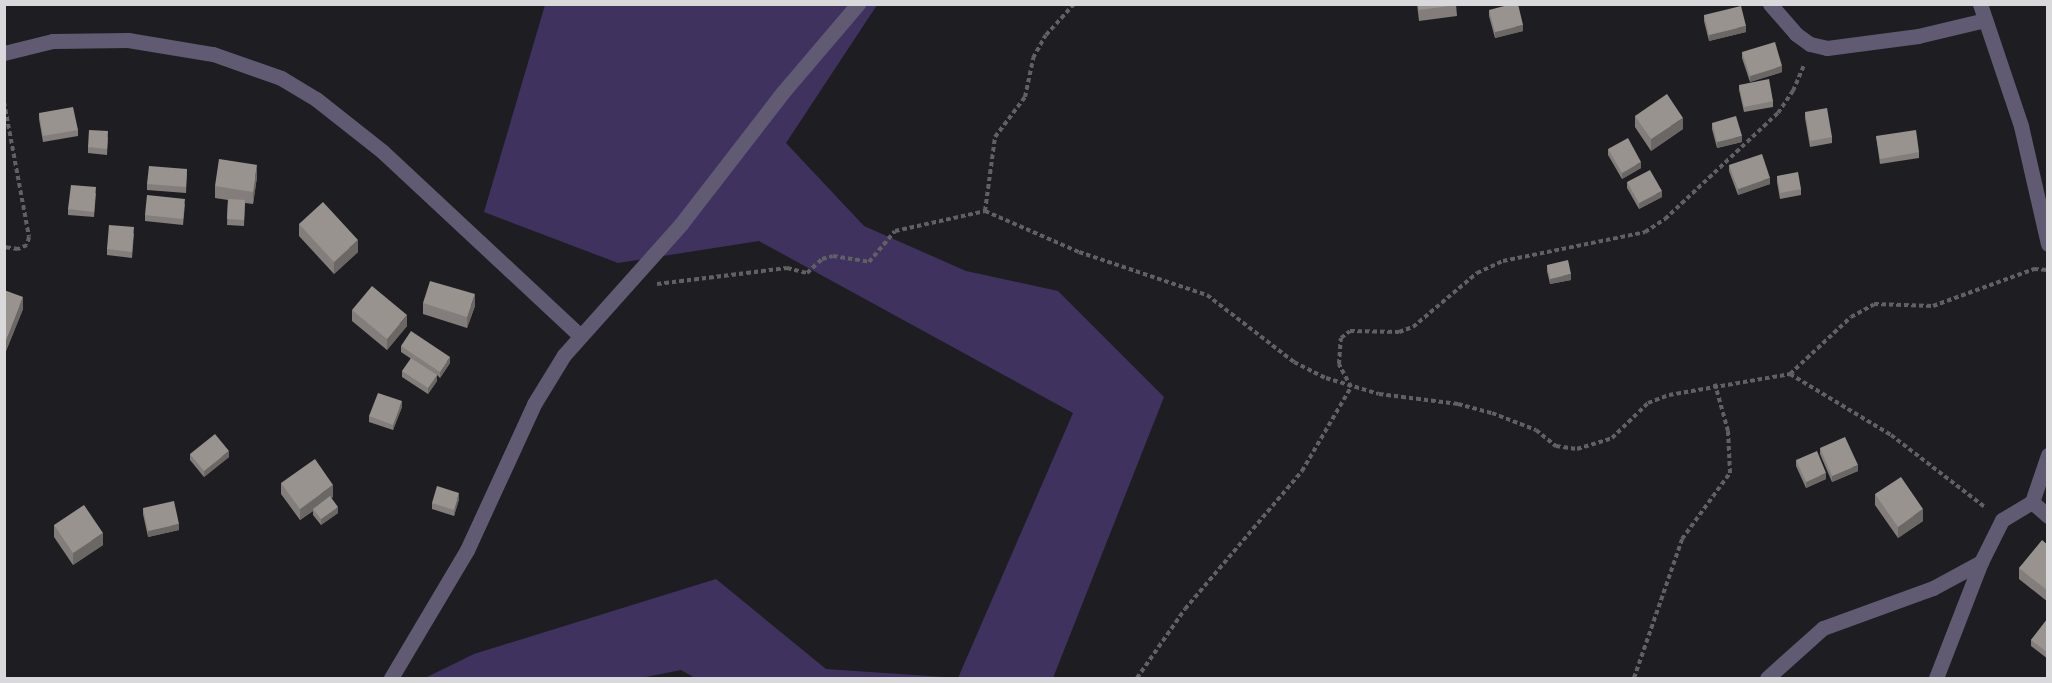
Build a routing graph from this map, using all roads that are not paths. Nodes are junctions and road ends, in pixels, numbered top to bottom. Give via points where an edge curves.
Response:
1 (858, 4) edge
2 (1770, 4) edge
3 (1980, 4) edge
4 (1985, 20) junction
5 (4, 53) edge
6 (2048, 244) edge
7 (579, 335) junction
8 (2048, 455) edge
9 (2032, 502) junction
10 (2048, 516) edge
11 (1981, 562) junction
12 (391, 678) edge
13 (1767, 678) edge
14 (1936, 678) edge

1 - 7 street via 783,92 681,224
2 - 4 street via 1810,44 1827,48
3 - 4 street
4 - 6 street via 2021,126
5 - 7 street via 52,41 128,40 213,54 281,78 316,99 392,160
7 - 12 street via 534,404 467,550
8 - 9 street
9 - 10 street
9 - 11 street via 2002,520
11 - 13 street via 1933,588 1823,628
11 - 14 street

